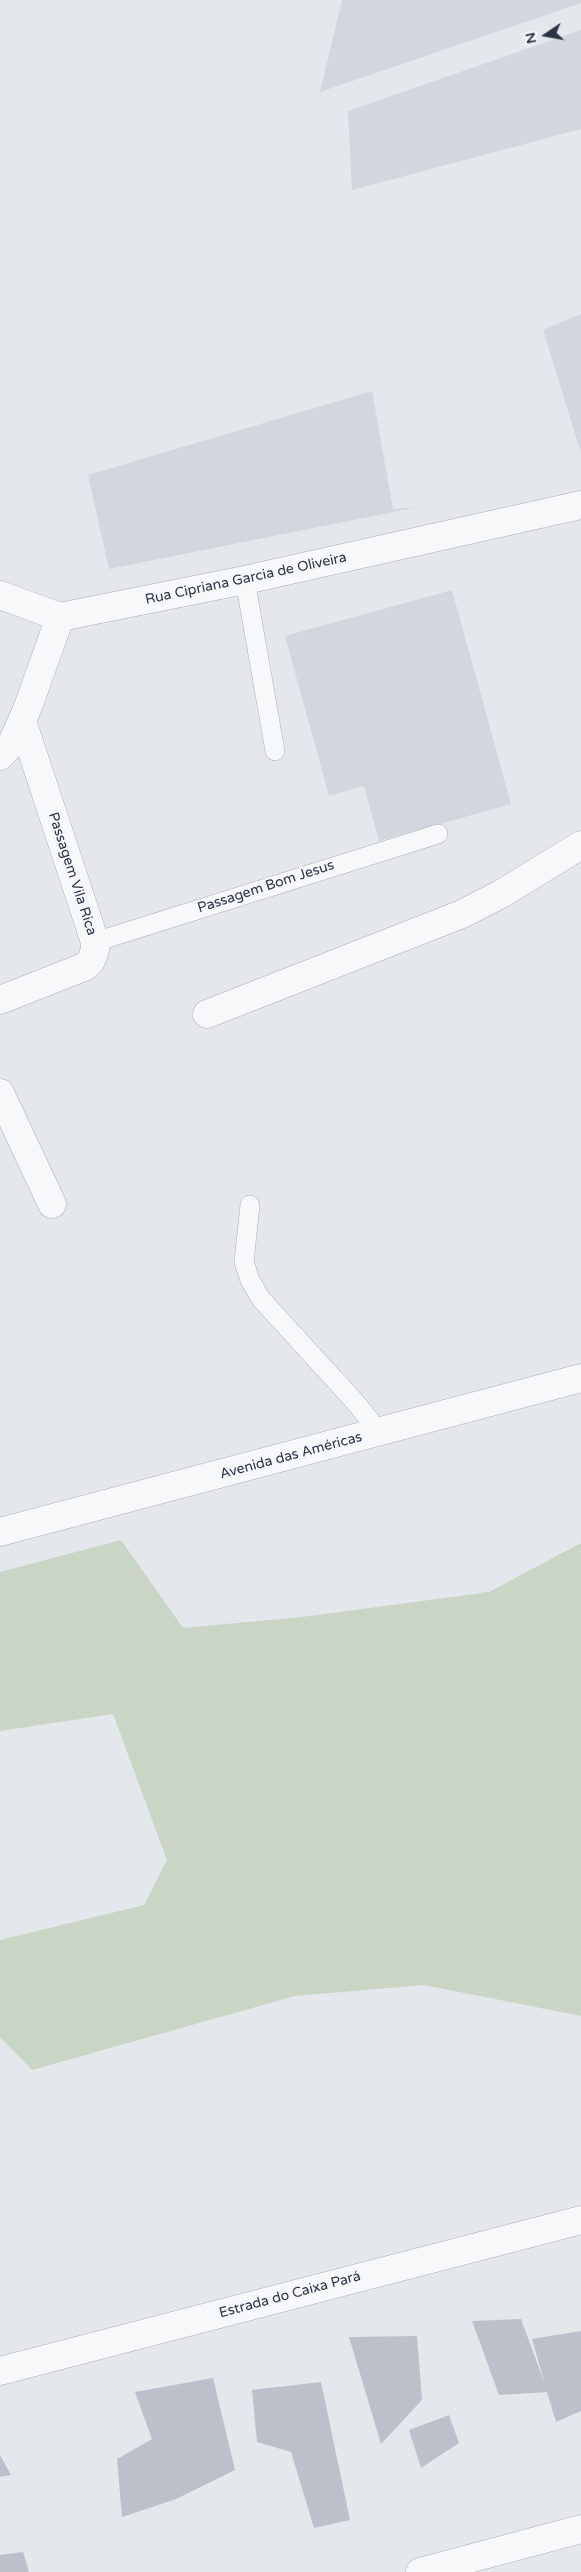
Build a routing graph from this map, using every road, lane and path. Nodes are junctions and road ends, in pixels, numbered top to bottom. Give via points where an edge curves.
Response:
1 (581, 505) edge
2 (246, 580) junction
3 (0, 595) edge
4 (60, 617) junction
5 (22, 721) junction
6 (275, 751) dead end
7 (0, 756) edge
8 (438, 834) dead end
9 (581, 845) edge
10 (95, 942) junction
11 (0, 1000) edge
12 (207, 1014) dead end
13 (0, 1093) edge
14 (52, 1204) dead end
15 (250, 1205) dead end
16 (581, 1378) edge
17 (380, 1433) junction
18 (0, 1532) edge
19 (581, 2220) edge
20 (0, 2371) edge
21 (581, 2529) edge
22 (420, 2572) edge

1 - 2 street, Rua Cipriana Garcia de Oliveira
2 - 4 street, Rua Cipriana Garcia de Oliveira
2 - 6 lane
3 - 4 street
4 - 5 street
5 - 7 street via 12,743
5 - 10 street, Passagem Vila Rica
8 - 10 lane, Passagem Bom Jesus
9 - 12 street via 462,914
10 - 11 street, Passagem Vila Rica via 91,961 84,967
13 - 14 street
15 - 17 lane via 244,1262 250,1280 261,1299
16 - 17 street, Avenida das Américas
17 - 18 street, Avenida das Américas
19 - 20 street, Estrada do Caixa Pará
21 - 22 street

